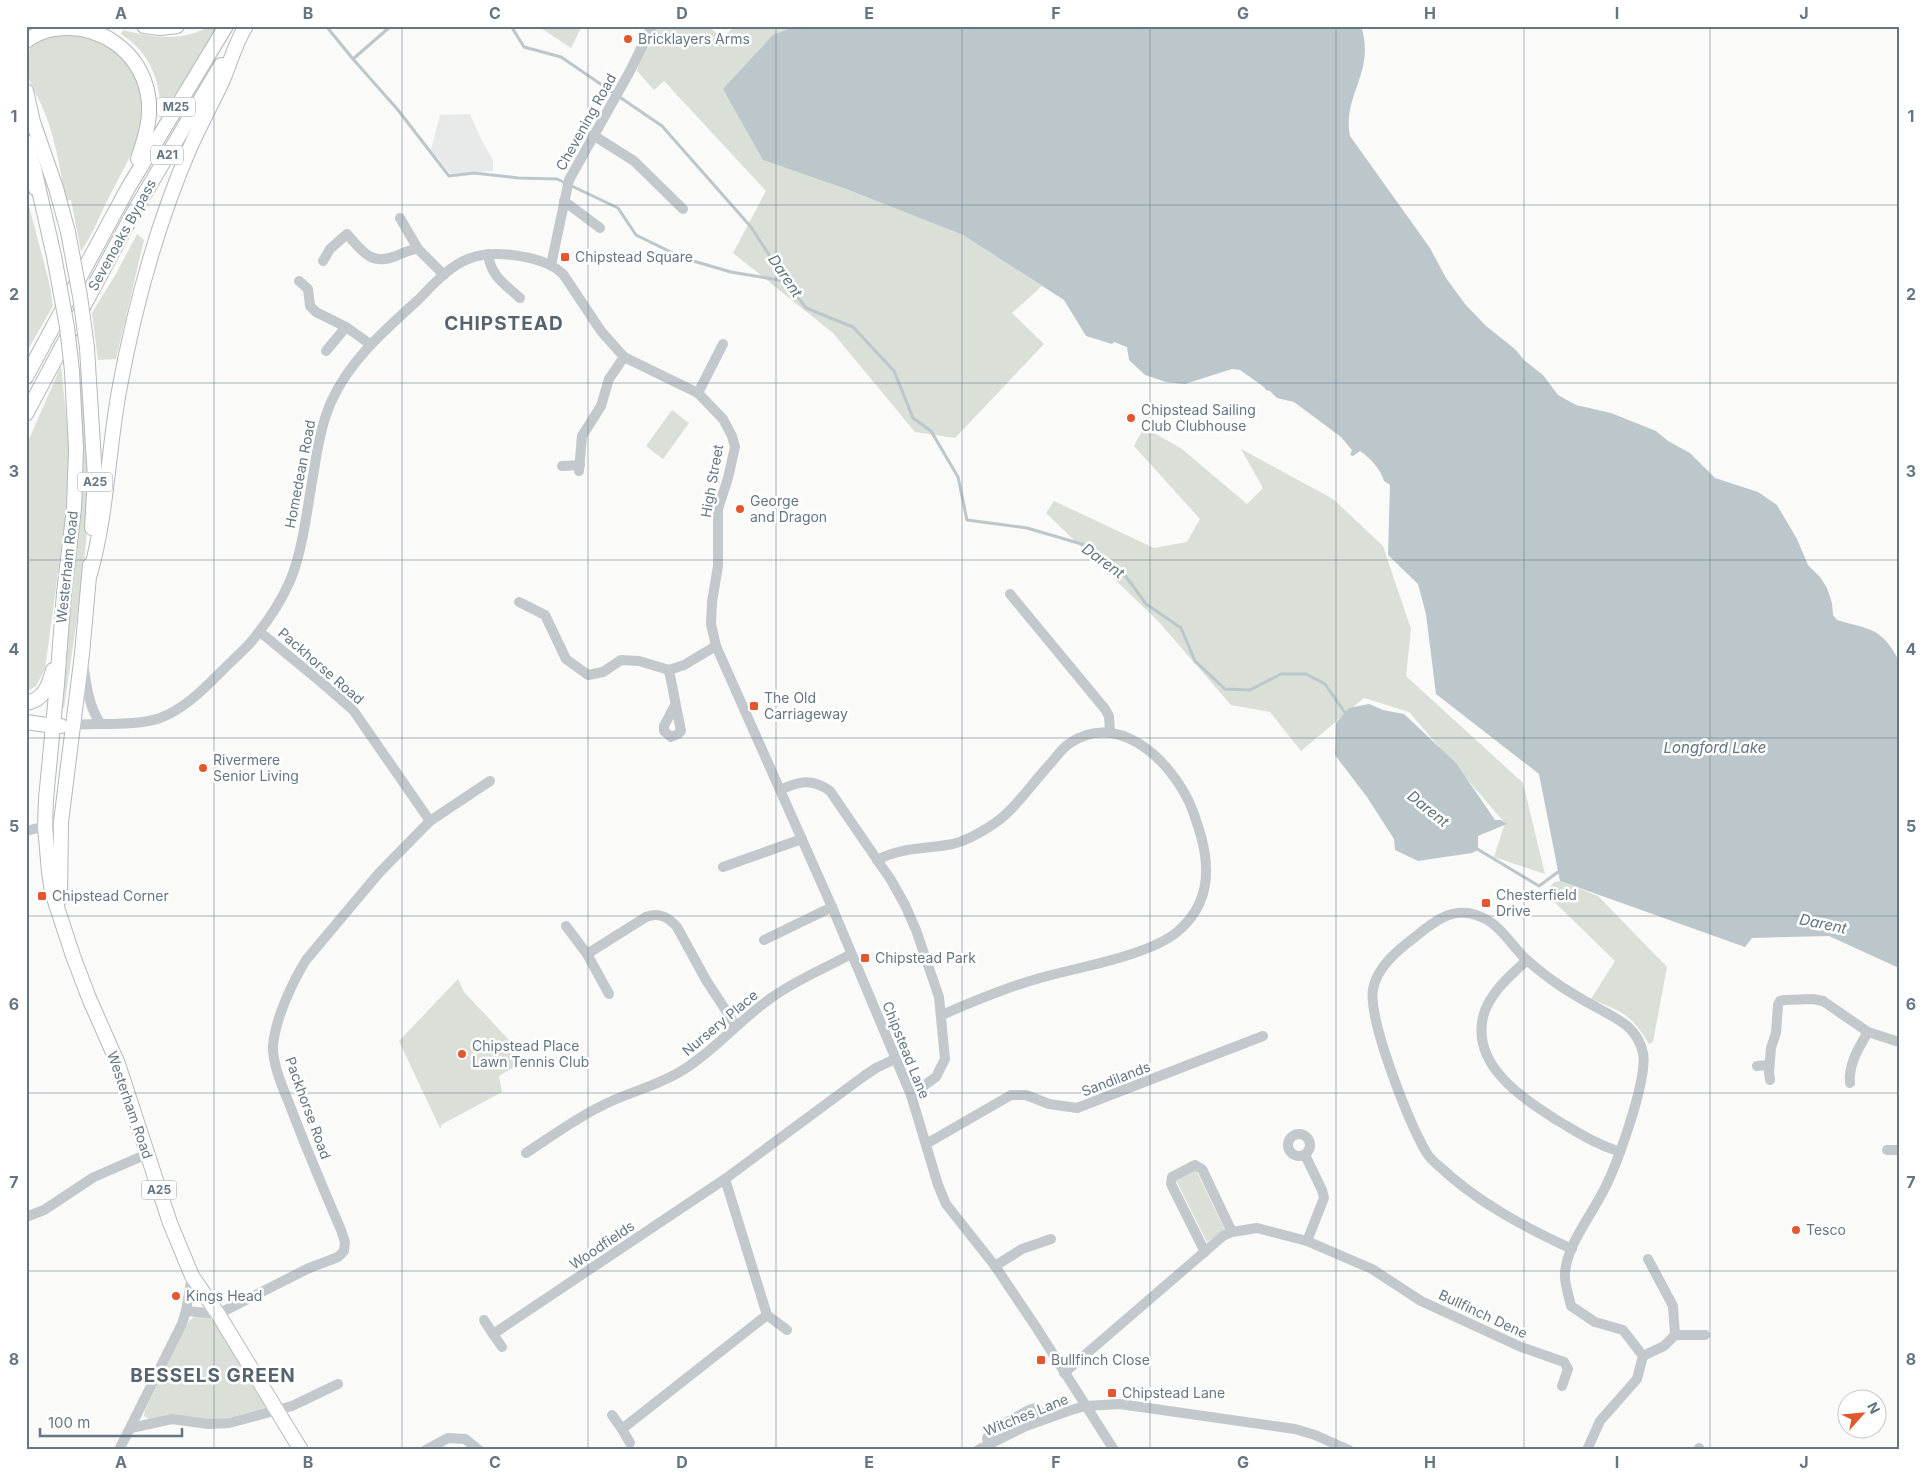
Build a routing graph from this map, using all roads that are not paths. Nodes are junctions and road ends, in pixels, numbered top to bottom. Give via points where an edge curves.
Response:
1 (144, 26) edge
2 (177, 26) edge
3 (226, 26) edge
4 (652, 26) edge
5 (243, 30) edge
6 (26, 41) edge
7 (26, 91) edge
8 (26, 105) edge
9 (33, 122) junction
10 (593, 135) junction
11 (26, 142) edge
12 (26, 169) edge
13 (128, 188) junction
14 (564, 201) junction
15 (44, 207) junction
16 (683, 210) dead end
17 (400, 218) dead end
18 (600, 228) dead end
19 (418, 249) junction
20 (488, 254) junction
21 (323, 261) dead end
22 (551, 265) junction
23 (444, 275) junction
24 (298, 281) dead end
25 (520, 298) dead end
26 (346, 327) junction
27 (370, 344) junction
28 (722, 344) dead end
29 (326, 351) dead end
30 (624, 357) junction
31 (26, 376) edge
32 (698, 393) junction
33 (26, 414) edge
34 (562, 466) dead end
35 (90, 574) junction
36 (1010, 594) dead end
37 (519, 602) dead end
38 (260, 632) junction
39 (60, 645) junction
40 (716, 646) junction
41 (82, 654) junction
42 (724, 665) joint
43 (669, 670) junction
44 (26, 703) edge
45 (675, 705) dead end
46 (26, 722) edge
47 (100, 723) junction
48 (72, 725) junction
49 (54, 726) junction
50 (1110, 733) junction
51 (490, 780) dead end
52 (780, 790) junction
53 (430, 821) junction
54 (60, 822) junction
55 (45, 826) junction
56 (26, 830) edge
57 (802, 839) junction
58 (877, 860) junction
59 (723, 867) dead end
60 (832, 906) junction
61 (59, 910) junction
62 (566, 926) dead end
63 (764, 940) dead end
64 (587, 954) junction
65 (851, 954) junction
66 (1526, 960) junction
67 (609, 994) dead end
68 (942, 1015) junction
69 (736, 1026) junction
70 (1868, 1032) junction
71 (1263, 1036) dead end
72 (1899, 1042) edge
73 (895, 1059) junction
74 (1769, 1065) junction
75 (1757, 1066) dead end
76 (1770, 1080) dead end
77 (1850, 1083) dead end
78 (911, 1095) junction
79 (926, 1144) junction
80 (1887, 1150) dead end
81 (1899, 1150) edge
82 (1620, 1152) junction
83 (526, 1153) dead end
84 (147, 1154) junction
85 (1305, 1155) dead end
86 (726, 1179) junction
87 (26, 1217) edge
88 (1232, 1232) junction
89 (1051, 1239) dead end
90 (1307, 1242) junction
91 (1572, 1249) junction
92 (1204, 1252) junction
93 (1648, 1259) dead end
94 (995, 1266) junction
95 (192, 1276) junction
96 (186, 1311) junction
97 (218, 1314) junction
98 (767, 1314) junction
99 (484, 1320) dead end
100 (787, 1330) dead end
101 (493, 1334) junction
102 (1675, 1335) junction
103 (1705, 1335) dead end
104 (502, 1347) dead end
105 (1643, 1356) junction
106 (1064, 1373) junction
107 (338, 1384) dead end
108 (1562, 1386) dead end
109 (1085, 1406) junction
110 (277, 1411) junction
111 (612, 1415) dead end
112 (1048, 1418) junction
113 (131, 1428) junction
114 (622, 1429) junction
115 (630, 1443) dead end
116 (989, 1444) junction
117 (118, 1450) edge
118 (301, 1450) edge
119 (426, 1450) edge
120 (479, 1450) edge
121 (978, 1450) edge
122 (1114, 1450) edge
123 (1349, 1450) edge
124 (1587, 1450) edge

1 - 2 highway
3 - 13 highway, M25
4 - 10 street, Chevening Road
5 - 33 highway, Sevenoaks Bypass / A21 via 130,218
5 - 35 highway via 188,152 144,279 119,390 100,532
6 - 13 highway via 49,30 85,30 117,44 138,66 148,95 149,119
7 - 9 highway
8 - 9 main road, Westerham Road / A25
9 - 35 highway, Westerham Road / A25, bridge via 68,232 87,348 95,478
10 - 14 street, Chevening Road via 568,182
10 - 16 street via 634,161
11 - 15 highway
12 - 15 main road, Westerham Road / A25
13 - 31 highway, Sevenoaks Bypass
14 - 18 street
14 - 22 street, Chevening Road
15 - 39 highway, Westerham Road / A25, bridge via 67,327 76,449 74,508
17 - 19 street
19 - 21 street via 385,260 374,259 347,234 330,249
19 - 23 street
20 - 22 street, Homedean Road via 512,255
20 - 23 street, Homedean Road via 468,259
20 - 25 street via 493,273
22 - 30 street, High Street via 563,274 601,331
23 - 27 street, Homedean Road
24 - 26 street via 308,289 310,306 316,312
26 - 27 street
26 - 29 street
27 - 38 street, Homedean Road via 336,392 324,420 291,580
28 - 32 street
30 - 32 street, High Street
30 - 34 street via 609,379 601,406 582,436 579,468
32 - 40 street, High Street via 729,426 735,448 718,509 718,566 711,624
35 - 41 highway, Westerham Road / A25
36 - 50 street via 1105,709
37 - 43 street via 545,615 566,659 588,675 604,672 621,660 639,661
38 - 47 street, Homedean Road via 203,690 159,718
38 - 53 street, Packhorse Road via 353,710
39 - 44 highway via 44,693 39,699
39 - 49 highway, Westerham Road / A25
40 - 42 street, High Street
40 - 43 street
41 - 47 street via 89,699
41 - 48 highway, Westerham Road / A25
42 - 52 street, Chipstead Lane
43 - 45 street
46 - 49 highway
47 - 48 street
48 - 49 highway
48 - 54 highway, Westerham Road / A25
49 - 55 highway, Westerham Road / A25
50 - 58 street via 1084,736 1069,744 1003,816 972,836 956,843 896,851
50 - 68 street via 1138,742 1150,751 1176,779 1187,797 1202,838 1208,875 1201,902 1194,914 1177,932 1150,947 1020,984
51 - 53 street, Packhorse Road
52 - 57 street, Chipstead Lane
52 - 58 street via 802,782 821,784 837,800
53 - 97 street, Packhorse Road via 379,873 306,960 276,1027 273,1047 282,1084 342,1230 344,1250 338,1256
54 - 55 street
54 - 61 highway, Westerham Road / A25
55 - 56 street
55 - 61 highway, Westerham Road / A25 via 52,892
57 - 59 street
57 - 60 street, Chipstead Lane
58 - 68 street via 905,905 916,930
60 - 63 street
60 - 65 street, Chipstead Lane
61 - 84 highway, Westerham Road / A25 via 86,990 118,1064
62 - 64 street
64 - 67 street
64 - 69 street via 646,917 653,914 664,916 677,927
65 - 69 street, Nursery Place via 774,996
65 - 73 street, Chipstead Lane
66 - 82 street via 1583,1001 1615,1016 1638,1039 1644,1061 1643,1075
66 - 82 street via 1486,1007 1481,1031 1487,1055 1509,1085 1535,1106 1597,1144
66 - 91 street via 1495,924 1474,914 1447,915 1411,940 1384,966 1376,979 1374,1008 1390,1068 1427,1154 1459,1184 1493,1208
68 - 78 street via 943,1066 936,1077
69 - 83 street, Nursery Place via 682,1071 591,1111
70 - 72 street
70 - 74 street via 1824,1001 1785,1000 1778,1005
70 - 77 street via 1849,1073
71 - 79 street, Sandilands via 1077,1108 1049,1104 1026,1095 1011,1095
73 - 78 street, Chipstead Lane
73 - 86 street, Woodfields via 864,1076
74 - 75 street
74 - 76 street
78 - 79 street, Chipstead Lane
79 - 94 street, Chipstead Lane via 946,1204
80 - 81 street
82 - 91 street via 1602,1195
84 - 87 street via 94,1177 44,1210
84 - 95 highway, Westerham Road / A25
85 - 90 street via 1324,1198
86 - 98 street
86 - 101 street, Woodfields
88 - 90 street via 1257,1228
88 - 92 street
88 - 92 street via 1202,1169 1195,1165 1172,1177 1171,1184
89 - 94 street via 1022,1249
90 - 108 street, Bullfinch Dene via 1372,1269 1421,1301 1521,1347 1564,1362 1568,1369
91 - 105 street via 1565,1274 1571,1306 1596,1322 1622,1330
92 - 106 street
93 - 102 street via 1673,1306
94 - 106 street, Chipstead Lane
95 - 96 street
95 - 97 highway, Westerham Road / A25
96 - 97 street
96 - 113 street
97 - 110 highway, Westerham Road / A25
98 - 100 street
98 - 114 street
99 - 101 street
101 - 104 street
102 - 103 street
102 - 105 street via 1664,1346
105 - 124 street via 1637,1378 1600,1422
106 - 109 street, Chipstead Lane
107 - 110 street
109 - 112 street, Witches Lane
109 - 122 street, Chipstead Lane
109 - 123 street, Witches Lane via 1120,1404 1295,1429
110 - 113 street via 229,1423 172,1419
110 - 118 highway, Westerham Road / A25
111 - 114 street
112 - 116 street, Witches Lane
112 - 116 street via 1035,1408 1029,1410 991,1431 987,1438
113 - 117 street
114 - 115 street
116 - 121 street, Witches Lane
119 - 120 street via 448,1438 465,1438

